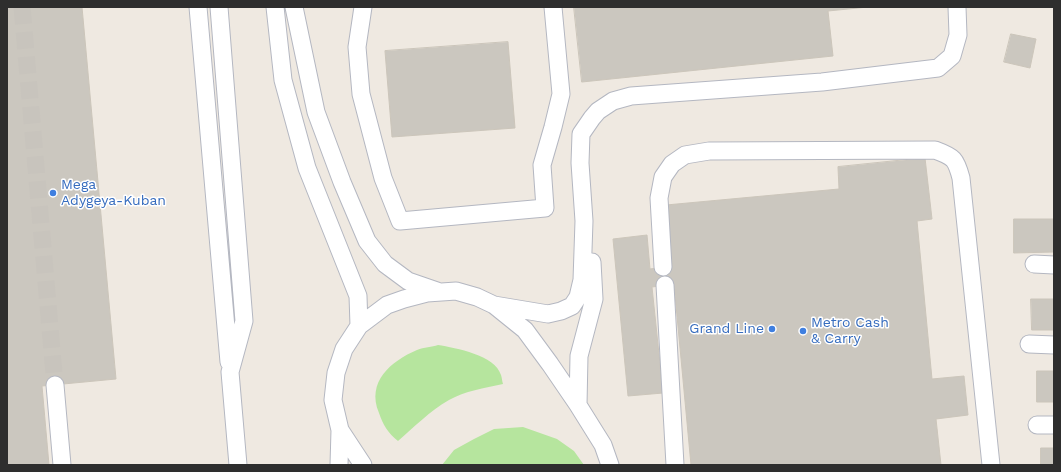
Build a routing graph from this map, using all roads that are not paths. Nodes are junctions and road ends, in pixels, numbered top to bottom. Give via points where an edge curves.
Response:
1 (198, 7) edge
2 (219, 7) edge
3 (275, 7) edge
4 (294, 7) edge
5 (363, 7) edge
6 (553, 7) edge
7 (957, 7) edge
8 (584, 221) junction
9 (1034, 264) dead end
10 (1054, 265) edge
11 (663, 267) dead end
12 (665, 285) dead end
13 (439, 292) junction
14 (494, 305) junction
15 (359, 326) junction
16 (1029, 344) dead end
17 (1054, 345) edge
18 (230, 372) junction
19 (55, 385) tunnel mouth
20 (578, 405) junction
21 (340, 430) junction
22 (62, 465) edge
23 (238, 465) edge
24 (339, 465) edge
25 (363, 465) edge
26 (610, 465) edge
27 (675, 465) edge
28 (991, 465) edge

1 - 18 street
2 - 18 street via 244,321
3 - 15 street via 284,80 308,168 358,296
4 - 13 street via 316,112 367,241 385,264 408,281
5 - 6 street via 357,47 361,94 382,178 400,221 545,208 542,165 561,94
7 - 8 street via 958,35 952,56 938,68 822,82 630,96 613,101 598,111 581,134
8 - 14 street via 582,280 578,297 572,306 548,314
8 - 20 street via 592,264 594,299 579,356
9 - 10 street
11 - 28 street via 659,198 663,177 672,164 685,154 709,151 935,150 950,156 961,178
12 - 27 street
13 - 14 street via 456,291
13 - 15 street via 426,293 387,305
14 - 20 street via 525,330
15 - 21 street via 344,349 336,373 333,400
16 - 17 street
18 - 23 street
19 - 22 street
20 - 26 street via 603,445
21 - 24 street
21 - 25 street

